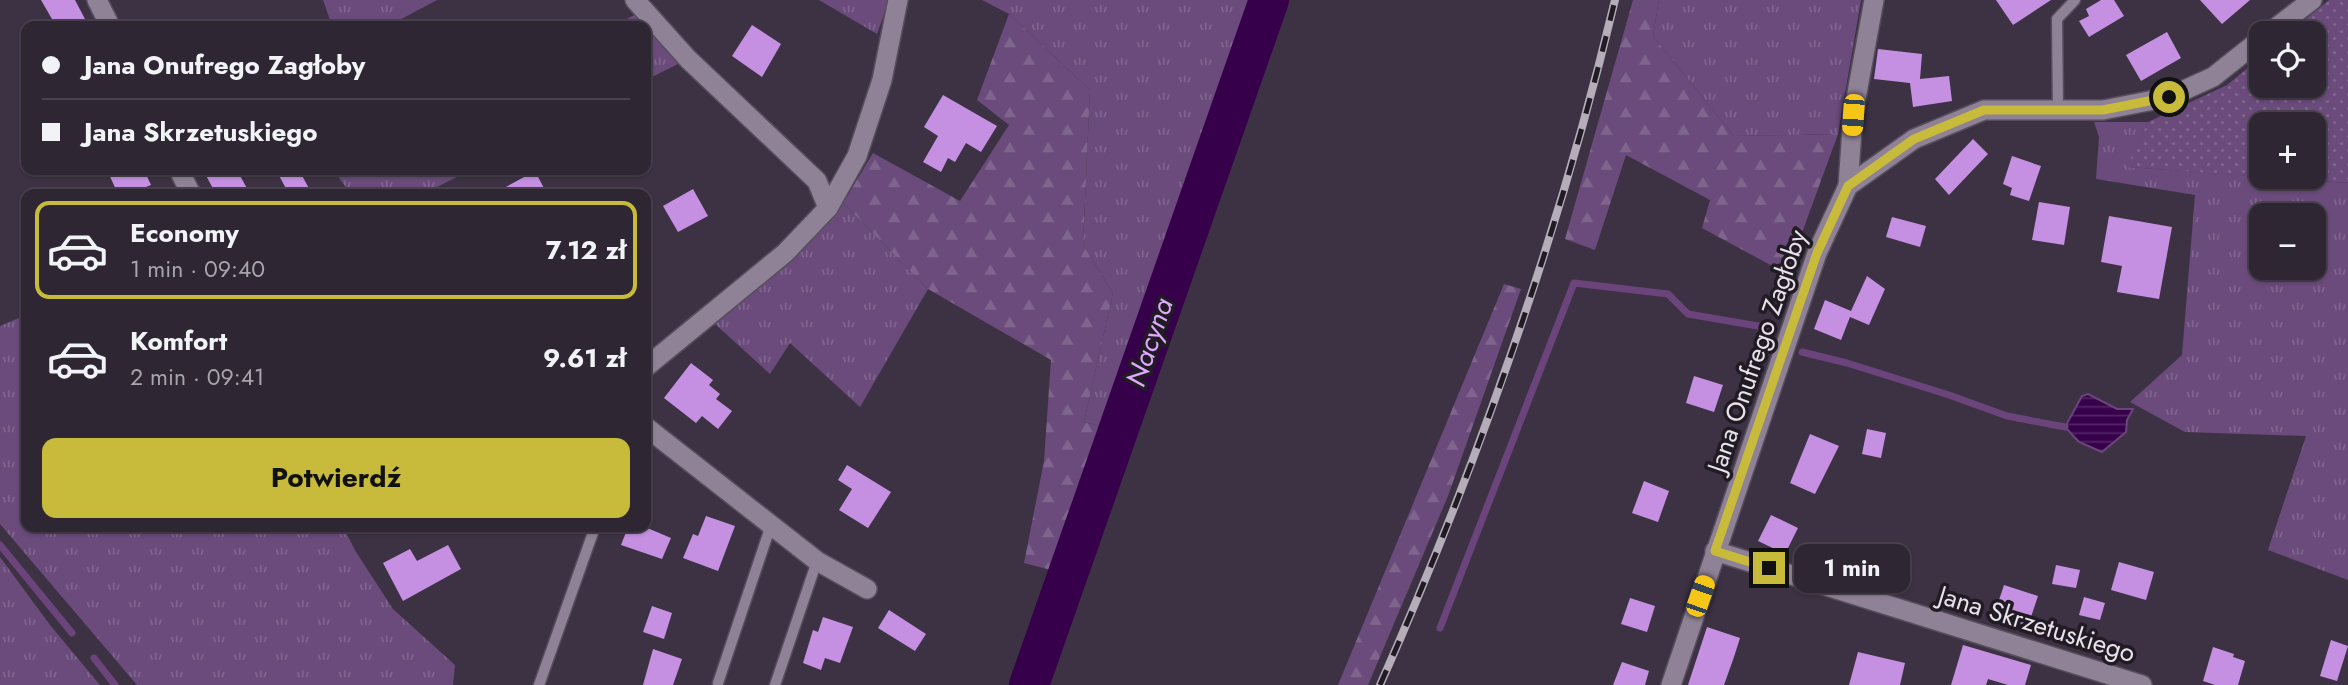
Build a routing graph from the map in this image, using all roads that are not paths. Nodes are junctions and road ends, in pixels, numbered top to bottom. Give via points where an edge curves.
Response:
1 (97, 0) edge
2 (635, 0) edge
3 (898, 0) edge
4 (1874, 0) edge
5 (2075, 0) edge
6 (2312, 0) edge
7 (108, 21) edge
8 (2285, 21) edge
9 (2249, 48) edge
10 (2058, 110) junction
11 (1848, 186) junction
12 (828, 208) junction
13 (651, 362) edge
14 (651, 431) edge
15 (771, 525) junction
16 (593, 532) edge
17 (1715, 551) junction
18 (817, 561) junction
19 (867, 589) dead end
20 (718, 683) dead end
21 (539, 685) edge
22 (775, 685) edge
23 (1671, 685) edge
24 (2142, 685) edge

1 - 7 street
2 - 12 street via 688,59 817,181
3 - 12 street via 882,80 857,156
4 - 11 street via 1853,115
5 - 10 lane via 2057,19
6 - 8 street
9 - 10 street, Jana Onufrego Zagłoby via 2213,77 2169,97 2103,110
10 - 11 street, Jana Onufrego Zagłoby via 1984,110 1914,139
11 - 17 street, Jana Onufrego Zagłoby via 1817,253
12 - 13 street via 785,253
14 - 15 street
15 - 18 street
15 - 20 lane
16 - 21 lane
17 - 23 street, Jana Onufrego Zagłoby
17 - 24 street, Jana Skrzetuskiego
18 - 19 street
18 - 22 lane

